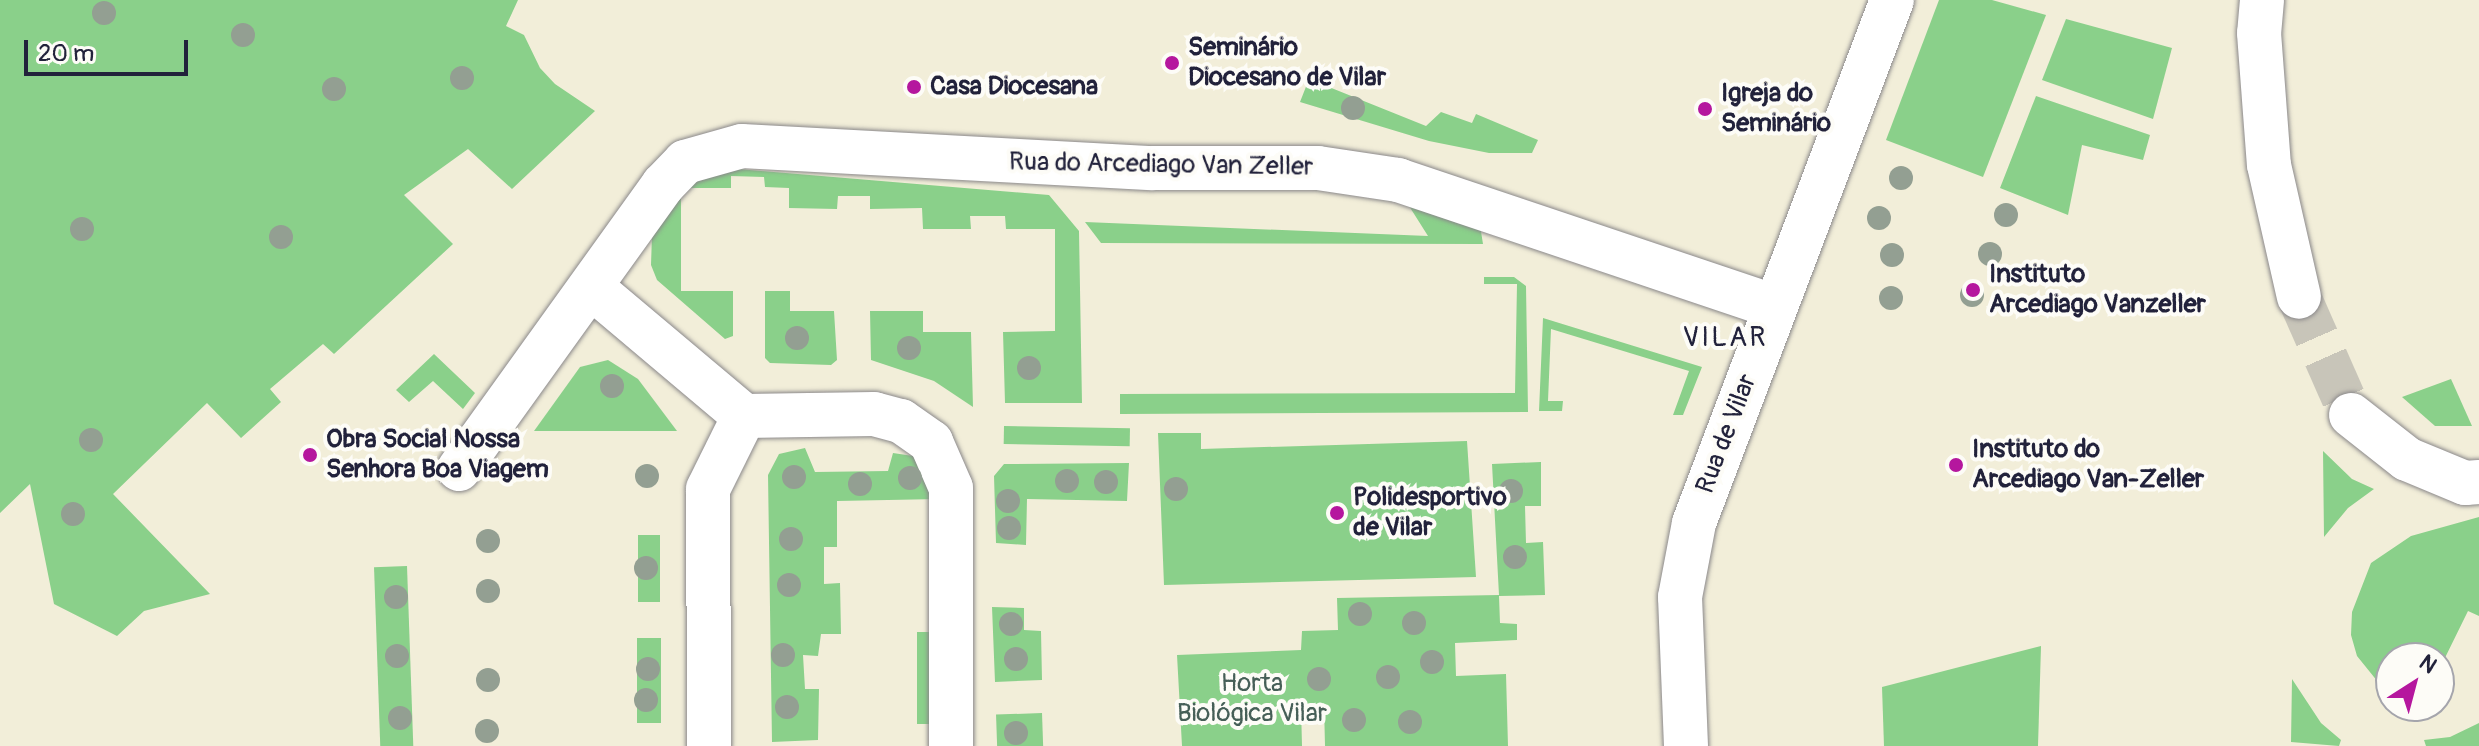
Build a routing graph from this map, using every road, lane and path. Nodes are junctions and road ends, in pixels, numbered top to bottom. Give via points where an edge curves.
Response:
1 (1892, 0) edge
2 (2262, 0) edge
3 (591, 287) junction
4 (2299, 297) tunnel mouth
5 (1775, 307) junction
6 (2351, 415) tunnel mouth
7 (744, 416) junction
8 (459, 469) dead end
9 (2479, 482) edge
10 (709, 746) edge
11 (951, 746) edge
12 (1686, 746) edge

1 - 5 street, Rua de Vilar
2 - 4 street via 2259,33 2269,165
3 - 5 street, Rua do Arcediago Van Zeller via 685,162 742,146 1152,168 1318,168 1398,180
3 - 7 street
3 - 8 street, Rua do Arcediago Van Zeller
5 - 12 street, Rua de Vilar via 1694,523 1680,597
6 - 9 street via 2407,459 2465,483
7 - 10 street via 708,489
7 - 11 street via 874,414 901,421 931,442 951,488

